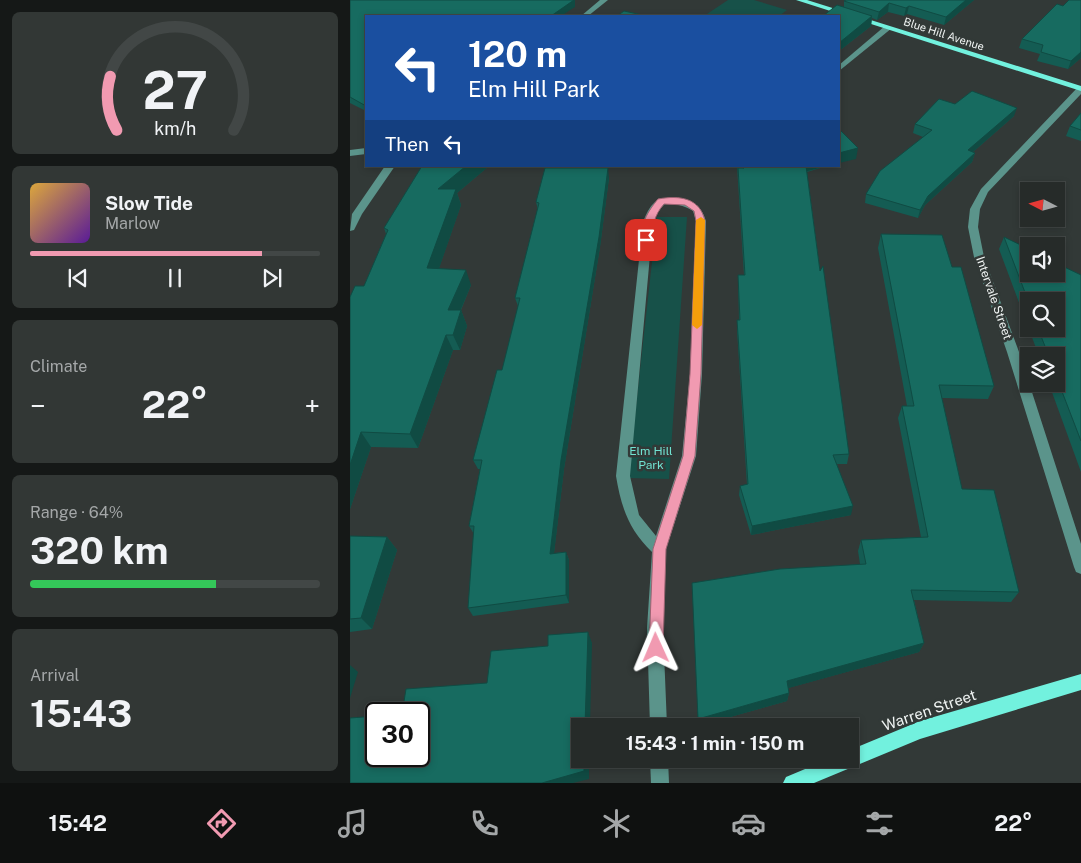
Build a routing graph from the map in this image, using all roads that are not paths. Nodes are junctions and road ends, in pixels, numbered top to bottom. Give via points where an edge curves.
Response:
1 (604, 0) edge
2 (802, 0) edge
3 (585, 15) edge
4 (888, 28) junction
5 (840, 68) edge
6 (1081, 90) edge
7 (365, 151) edge
8 (350, 153) edge
9 (389, 167) edge
10 (350, 228) edge
11 (659, 549) junction
12 (1081, 567) edge
13 (1081, 682) edge
14 (658, 718) edge
15 (659, 768) edge
16 (660, 783) edge
17 (792, 783) edge

1 - 3 street
2 - 4 main road, Blue Hill Avenue
4 - 5 street
4 - 6 main road, Blue Hill Avenue
6 - 12 street, Intervale Street via 984,191 975,209 973,227 979,258 1013,352
7 - 8 street
9 - 10 street
11 - 11 street via 689,456 696,374 701,221 698,210 687,202 673,201 662,201 648,222 623,476 629,510 640,532
11 - 14 street
13 - 17 main road, Warren Street via 920,730
15 - 16 street

